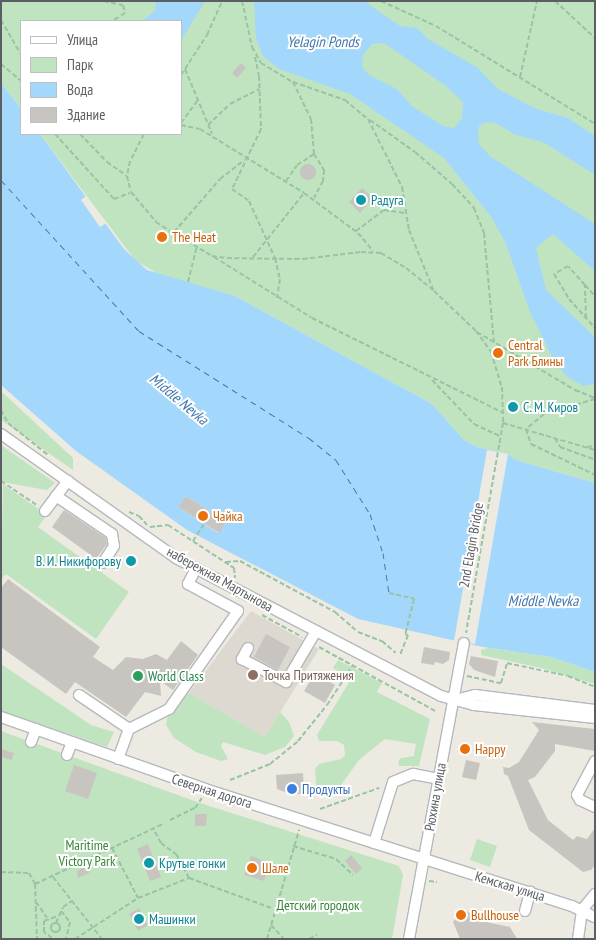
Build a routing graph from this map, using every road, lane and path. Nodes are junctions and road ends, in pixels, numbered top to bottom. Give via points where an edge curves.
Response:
1 (104, 1) edge
2 (222, 1) edge
3 (242, 1) edge
4 (380, 1) edge
5 (537, 1) edge
6 (555, 1) edge
7 (1, 20) edge
8 (113, 20) edge
9 (595, 38) edge
10 (20, 52) edge
11 (255, 56) junction
12 (1, 64) edge
13 (185, 69) junction
14 (182, 74) edge
15 (520, 78) junction
16 (20, 80) edge
17 (293, 82) junction
18 (259, 89) junction
19 (198, 100) junction
20 (368, 119) junction
21 (182, 123) edge
22 (182, 124) edge
23 (595, 124) edge
24 (208, 125) junction
25 (56, 135) edge
26 (81, 135) edge
27 (143, 135) edge
28 (212, 135) junction
29 (314, 154) junction
30 (246, 159) junction
31 (127, 176) junction
32 (286, 181) junction
33 (131, 192) junction
34 (304, 192) junction
35 (314, 199) junction
36 (405, 212) junction
37 (356, 231) junction
38 (173, 232) junction
39 (267, 239) junction
40 (197, 247) junction
41 (373, 251) junction
42 (212, 256) junction
43 (252, 258) junction
44 (276, 258) junction
45 (188, 282) dead end
46 (586, 285) junction
47 (434, 291) junction
48 (595, 296) edge
49 (277, 298) junction
50 (586, 318) junction
51 (595, 328) edge
52 (476, 331) junction
53 (494, 342) junction
54 (432, 380) junction
55 (595, 398) edge
56 (503, 413) junction
57 (503, 423) junction
58 (526, 429) junction
59 (1, 434) edge
60 (500, 436) junction
61 (555, 438) junction
62 (595, 448) edge
63 (595, 460) edge
64 (595, 475) edge
65 (1, 481) edge
66 (68, 481) junction
67 (56, 496) junction
68 (45, 511) joint
69 (204, 524) dead end
70 (142, 528) dead end
71 (193, 541) junction
72 (226, 562) junction
73 (102, 563) dead end
74 (196, 568) junction
75 (234, 568) dead end
76 (389, 593) dead end
77 (316, 630) junction
78 (464, 643) joint
79 (248, 648) dead end
80 (396, 653) dead end
81 (400, 655) dead end
82 (353, 665) dead end
83 (465, 676) dead end
84 (595, 687) edge
85 (79, 695) dead end
86 (454, 700) junction
87 (595, 710) edge
88 (582, 711) junction
89 (1, 717) edge
90 (595, 718) edge
91 (36, 729) junction
92 (129, 729) junction
93 (31, 742) dead end
94 (72, 742) junction
95 (67, 755) dead end
96 (118, 759) junction
97 (595, 761) edge
98 (439, 779) junction
99 (230, 780) dead end
100 (379, 788) dead end
101 (200, 803) dead end
102 (595, 807) edge
103 (320, 809) dead end
104 (170, 820) dead end
105 (163, 824) dead end
106 (153, 828) junction
107 (299, 830) dead end
108 (374, 843) junction
109 (293, 846) junction
110 (112, 848) junction
111 (424, 860) junction
112 (1, 872) edge
113 (352, 875) dead end
114 (53, 877) junction
115 (189, 878) junction
116 (35, 884) junction
117 (530, 892) junction
118 (595, 894) edge
119 (138, 898) junction
120 (36, 901) junction
121 (72, 901) junction
122 (274, 910) junction
123 (582, 910) junction
124 (525, 911) dead end
125 (61, 912) junction
126 (58, 916) junction
127 (595, 917) edge
128 (48, 918) junction
129 (56, 923) junction
130 (92, 925) junction
131 (270, 925) junction
132 (54, 932) junction
133 (69, 935) junction
134 (47, 936) junction
135 (317, 936) dead end
136 (37, 939) edge
137 (44, 939) edge
138 (52, 939) edge
139 (66, 939) edge
140 (75, 939) edge
141 (102, 939) edge
142 (267, 939) edge
143 (284, 939) edge
144 (309, 939) edge
145 (409, 939) edge
146 (578, 939) edge

1 - 8 path via 123,5 125,12
2 - 13 path via 207,35
3 - 11 path
4 - 15 path via 436,26
5 - 15 path
6 - 9 path
7 - 10 path
11 - 17 path via 269,70
11 - 18 path
12 - 16 path
13 - 14 path
13 - 19 path
15 - 23 path
17 - 20 path via 345,100
17 - 29 path via 311,119
18 - 24 path via 230,104
18 - 30 path via 260,129
19 - 21 path
19 - 24 path
20 - 36 path via 402,187
20 - 53 path via 415,152 474,208 484,232
22 - 28 path via 192,125
24 - 28 path
25 - 33 path via 114,199
26 - 31 path via 107,162
27 - 31 path via 130,161
28 - 30 path
29 - 32 path via 298,165
29 - 35 path via 324,170 323,181
30 - 32 path
30 - 38 path via 220,179
30 - 39 path via 232,189 249,201
31 - 33 path
32 - 34 path
33 - 38 path via 156,222
34 - 35 path
34 - 39 path
35 - 37 path
36 - 37 path via 384,210
36 - 47 path
37 - 41 path
38 - 40 path
39 - 43 path
39 - 44 path
40 - 42 path
40 - 45 path
41 - 44 path via 303,259
41 - 47 path via 390,257
42 - 43 path
42 - 49 path
43 - 44 path
44 - 49 path via 280,279
46 - 48 path
46 - 50 path
46 - 50 path via 568,266 554,274
47 - 52 path
49 - 54 path
50 - 51 path
52 - 53 path
52 - 56 path, 2nd Elagin Bridge via 497,363
53 - 55 path
54 - 56 path
54 - 60 path via 474,424
55 - 58 path via 544,414
56 - 57 path, 2nd Elagin Bridge
57 - 58 path
57 - 60 path, 2nd Elagin Bridge
58 - 61 path
58 - 64 path via 531,444
59 - 66 street, набережная Мартынова
60 - 78 path, 2nd Elagin Bridge
61 - 62 path
61 - 63 path via 560,447
65 - 68 path
66 - 67 street
66 - 74 street, набережная Мартынова
67 - 68 street
67 - 73 street via 112,534 114,546
69 - 71 path
70 - 71 path via 168,524
71 - 72 path
72 - 75 path
72 - 80 path via 240,561 335,612 358,632 382,641
74 - 77 street, набережная Мартынова
74 - 92 street via 188,584 238,611 169,708
76 - 81 path via 414,599 405,634 408,635
77 - 79 street via 286,682 242,659
77 - 86 street, набережная Мартынова
78 - 86 street, Рюхина улица
82 - 99 path via 327,705 298,740 270,764
83 - 84 path via 501,683 507,663 568,676
85 - 92 street
86 - 88 street via 475,695
86 - 98 street, Рюхина улица
87 - 88 street
88 - 90 street
89 - 91 street, Северная дорога
91 - 93 street
91 - 94 street, Северная дорога
92 - 96 street
94 - 95 street
94 - 96 street, Северная дорога
96 - 108 street, Северная дорога
97 - 102 street via 578,795 580,800
98 - 108 street via 413,774 393,782
98 - 111 street, Рюхина улица
100 - 103 path
101 - 104 path
105 - 106 path
106 - 110 path
106 - 115 path via 161,843 177,855
107 - 109 path
108 - 111 street, Северная дорога
109 - 113 path via 336,859
109 - 122 path
110 - 114 path
110 - 119 path
111 - 117 street, Кемская улица
111 - 145 street, Рюхина улица
112 - 116 path via 29,873
114 - 116 path
114 - 121 path
115 - 119 path
115 - 122 path
116 - 120 path
117 - 123 street, Кемская улица
117 - 124 street
118 - 123 street
119 - 130 path
120 - 128 path
120 - 136 path
121 - 125 path
121 - 130 path
122 - 131 path
123 - 127 street, Кемская улица
123 - 146 street
125 - 126 path
125 - 133 path via 70,922
126 - 128 path
126 - 129 path
128 - 134 path via 43,927
129 - 132 path via 60,928
129 - 132 path via 50,926
130 - 140 path
130 - 141 path
131 - 142 path
131 - 143 path
132 - 138 path
133 - 139 path
133 - 140 path
134 - 137 path
134 - 138 path
135 - 144 path

